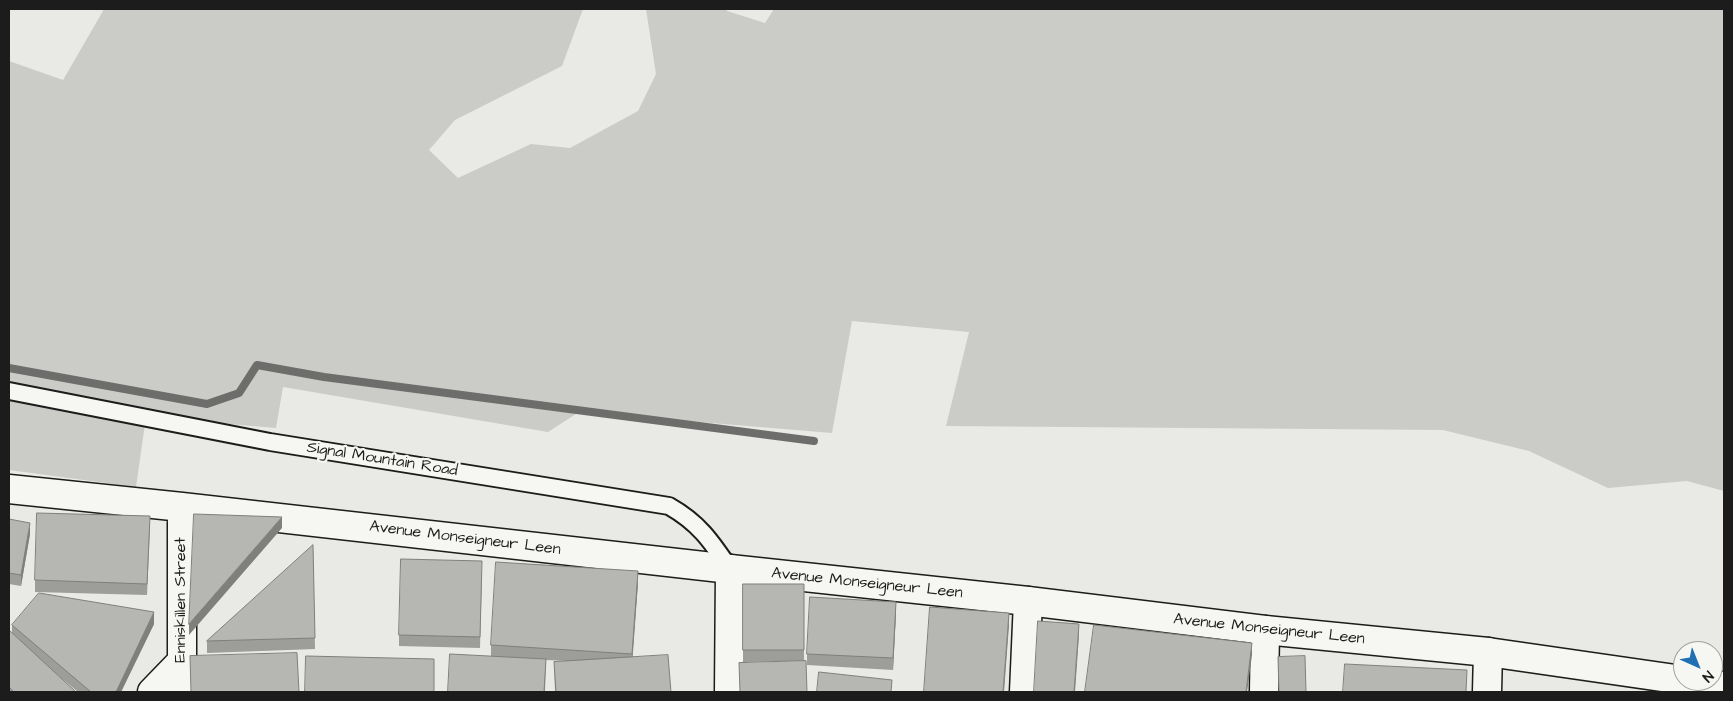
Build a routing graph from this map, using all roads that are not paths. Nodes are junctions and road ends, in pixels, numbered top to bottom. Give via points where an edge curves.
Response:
1 (9, 391) edge
2 (9, 489) edge
3 (182, 507) junction
4 (730, 569) junction
5 (1028, 601) junction
6 (1265, 630) junction
7 (1488, 652) junction
8 (182, 661) junction
9 (1673, 682) edge
10 (152, 692) edge
11 (182, 692) edge
12 (729, 692) edge
13 (1024, 692) edge
14 (1264, 692) edge
15 (1487, 692) edge

1 - 4 lane, Signal Mountain Road via 270,442 669,506 686,516 709,538
2 - 3 street, Avenue Monseigneur Leen
3 - 4 street, Avenue Monseigneur Leen
3 - 8 street, Enniskillen Street
4 - 5 street, Avenue Monseigneur Leen
4 - 12 street
5 - 6 street, Avenue Monseigneur Leen
5 - 13 street
6 - 7 street, Avenue Monseigneur Leen
6 - 14 street
7 - 9 street, Avenue Monseigneur Leen
7 - 15 street
8 - 10 street
8 - 11 street, Enniskillen Street

